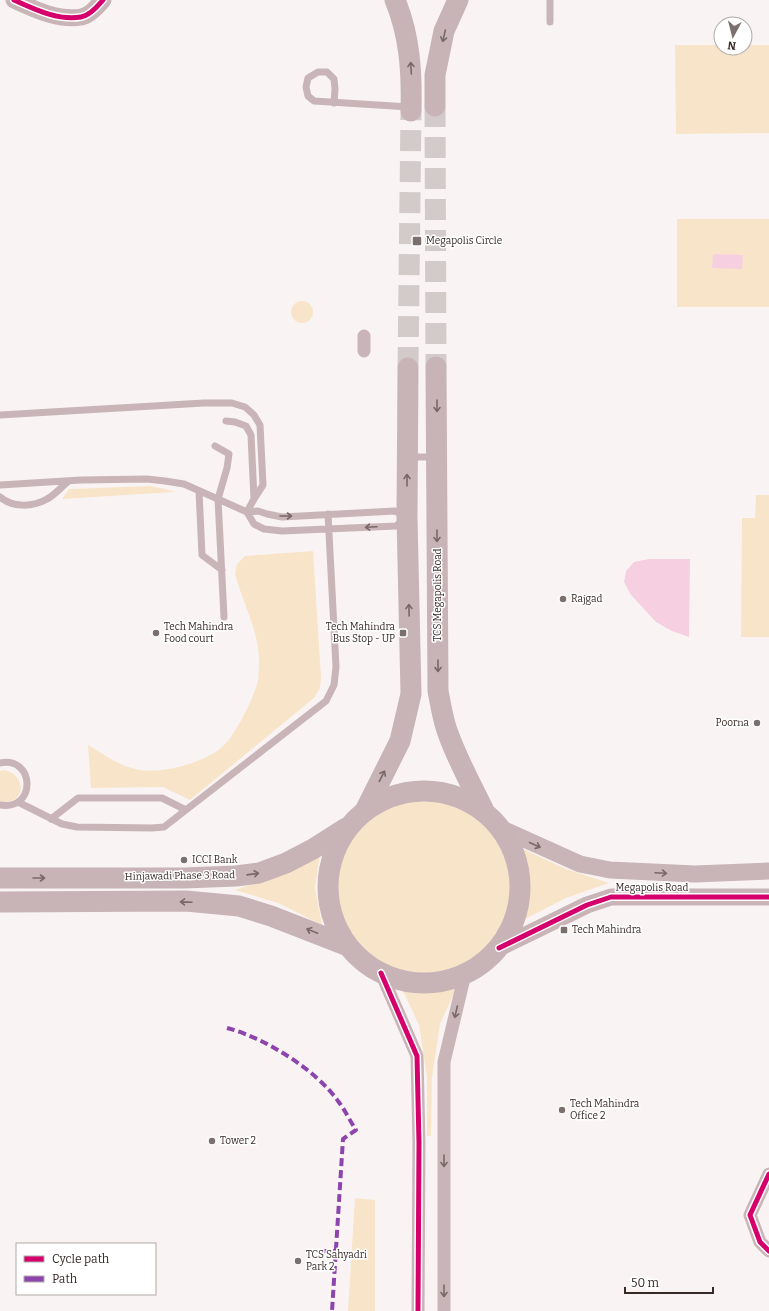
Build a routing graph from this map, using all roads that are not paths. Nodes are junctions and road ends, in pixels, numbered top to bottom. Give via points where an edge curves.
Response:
1 (14, 0) edge
2 (103, 0) edge
3 (395, 0) edge
4 (458, 0) edge
5 (550, 0) edge
6 (550, 22) dead end
7 (334, 103) junction
8 (435, 106) tunnel mouth
9 (411, 109) joint
10 (364, 336) dead end
11 (364, 351) dead end
12 (436, 367) tunnel mouth
13 (408, 368) tunnel mouth
14 (0, 415) edge
15 (226, 421) dead end
16 (215, 446) dead end
17 (407, 457) junction
18 (436, 457) junction
19 (69, 480) junction
20 (0, 485) edge
21 (199, 491) junction
22 (0, 497) edge
23 (218, 499) junction
24 (254, 499) junction
25 (247, 512) junction
26 (328, 514) junction
27 (407, 517) junction
28 (329, 530) junction
29 (222, 570) junction
30 (224, 617) dead end
31 (0, 763) edge
32 (18, 802) junction
33 (0, 805) edge
34 (186, 810) junction
35 (364, 811) junction
36 (485, 813) junction
37 (51, 819) junction
38 (349, 827) junction
39 (500, 828) junction
40 (769, 871) edge
41 (0, 878) edge
42 (769, 896) edge
43 (0, 902) edge
44 (348, 946) junction
45 (499, 948) junction
46 (381, 973) junction
47 (465, 974) junction
48 (769, 1174) edge
49 (769, 1251) edge
50 (418, 1311) edge
51 (444, 1311) edge

1 - 2 street via 50,15 68,18 82,17
9 -> 3 main road via 410,59 406,29
4 -> 8 main road via 444,31 435,75
5 - 6 lane
7 - 7 lane via 310,99 306,87 308,78 318,72 327,72 334,79
7 - 9 lane
10 - 11 street
12 -> 18 main road, TCS Megapolis Road
13 - 17 main road
14 - 24 lane via 204,402 232,403 245,407 260,425 263,485
15 - 24 lane via 246,426 251,435
16 - 23 lane via 229,454 228,468
17 - 18 lane
27 -> 17 main road
18 -> 36 main road, TCS Megapolis Road via 438,691 448,735
19 - 20 lane
19 - 21 lane via 147,479 184,484
19 - 22 lane via 48,498 33,504 17,505
21 - 23 lane
21 - 29 lane via 202,556
23 - 25 lane
23 - 29 lane
24 - 25 lane
25 -> 26 lane via 258,511 282,517
25 - 28 lane via 254,524 264,529
26 - 27 lane via 395,511
26 - 28 lane
27 -> 28 lane via 396,526
35 -> 27 main road via 400,741 411,694
28 - 34 lane via 336,667 334,685 326,701
29 - 30 lane
31 - 32 lane via 17,765 25,774 26,793
32 - 33 lane via 7,806
32 - 37 lane
34 - 37 lane via 164,827 152,828 77,827
34 - 37 lane via 162,798 78,798
35 - 36 main road via 383,800 403,793 425,791 467,801
35 - 38 main road
36 - 39 main road
41 -> 38 main road, Hinjawadi Phase 3 Road via 184,878 259,873 286,864
38 - 44 main road via 337,844 327,886 336,928
39 -> 40 street, Megapolis Road via 580,864 610,870 695,874
39 - 45 main road via 511,847 518,867 520,889 518,910
42 - 45 street, Megapolis Road via 611,897 587,905
44 -> 43 main road via 278,918 239,906 186,901
44 - 46 main road via 363,962
45 - 47 main road via 483,963
46 - 47 main road via 401,981 423,983 444,981
46 - 50 street via 418,1056
47 -> 51 street via 444,1062
48 - 49 street via 750,1215 760,1242

